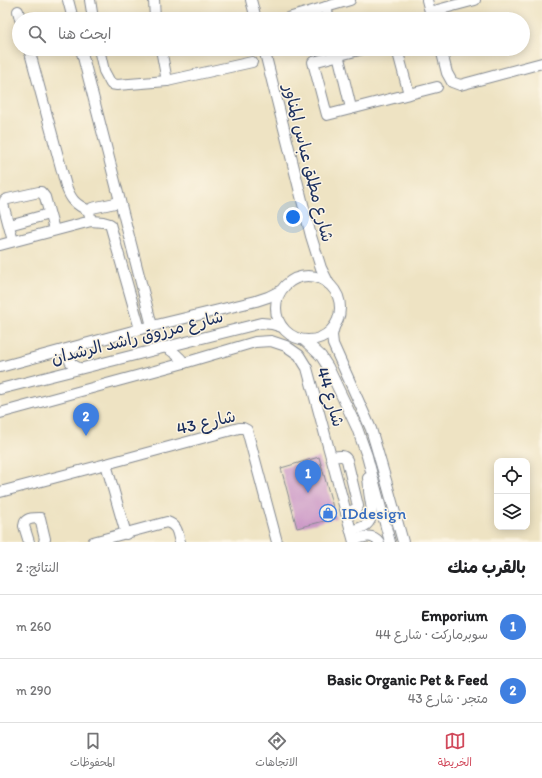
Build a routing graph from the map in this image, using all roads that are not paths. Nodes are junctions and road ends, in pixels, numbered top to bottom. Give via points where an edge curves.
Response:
1 (68, 0) edge
2 (90, 0) edge
3 (154, 0) edge
4 (251, 0) edge
5 (350, 0) edge
6 (427, 0) edge
7 (474, 0) edge
8 (326, 7) junction
9 (71, 12) edge
10 (92, 12) edge
11 (155, 12) edge
12 (254, 12) edge
13 (309, 12) edge
14 (327, 12) edge
15 (430, 12) edge
16 (442, 12) edge
17 (31, 56) edge
18 (83, 56) edge
19 (101, 56) edge
20 (162, 56) edge
21 (266, 56) edge
22 (327, 56) edge
23 (338, 56) edge
24 (399, 56) edge
25 (443, 56) edge
26 (252, 62) dead end
27 (542, 63) edge
28 (167, 81) junction
29 (437, 87) dead end
30 (409, 94) junction
31 (351, 108) junction
32 (120, 202) junction
33 (49, 214) junction
34 (90, 216) junction
35 (9, 225) junction
36 (54, 230) junction
37 (13, 242) junction
38 (0, 245) edge
39 (329, 284) junction
40 (280, 291) junction
41 (152, 326) junction
42 (282, 327) junction
43 (334, 327) junction
44 (140, 329) junction
45 (304, 340) junction
46 (188, 341) junction
47 (75, 346) junction
48 (165, 347) junction
49 (184, 363) junction
50 (0, 366) edge
51 (80, 368) junction
52 (0, 389) edge
53 (0, 413) edge
54 (367, 456) junction
55 (331, 457) junction
56 (106, 464) junction
57 (0, 492) edge
58 (346, 513) junction
59 (126, 534) junction
60 (353, 538) edge
61 (29, 542) edge
62 (44, 542) edge
63 (92, 542) edge
64 (180, 542) edge
65 (277, 542) edge
66 (380, 542) edge
67 (390, 542) edge
68 (403, 542) edge

1 - 9 street
2 - 10 street
3 - 11 street
4 - 12 street
5 - 8 street
6 - 15 street
7 - 16 street
8 - 13 street
8 - 14 street
17 - 34 street via 69,196
18 - 32 street
19 - 28 street via 104,71 111,84
20 - 28 street
21 - 39 street, شارع مطلق عباس المناور via 311,236
22 - 31 street via 313,62 327,115
23 - 31 street
24 - 30 street
25 - 27 street via 452,82 460,85
26 - 28 street
29 - 30 street
30 - 31 street
32 - 34 street via 92,208
32 - 41 street
33 - 35 street
33 - 35 street via 45,197 41,192 8,199 3,204
33 - 36 street
34 - 36 street
34 - 44 street via 110,224
35 - 37 street
36 - 37 street
37 - 38 street
39 - 40 street via 322,278 303,276 294,278
39 - 43 street via 335,290 340,304 339,316
40 - 41 street, شارع مرزوق راشد الرشدان via 256,301
40 - 42 street via 276,309
41 - 44 street, شارع مرزوق راشد الرشدان
42 - 45 street via 296,338
42 - 46 street, شارع مرزوق راشد الرشدان via 260,323
43 - 45 street via 321,337
43 - 68 street via 333,344 371,429
44 - 47 street, شارع مرزوق راشد الرشدان
45 - 54 street via 321,356 328,367 357,428
46 - 48 street, شارع مرزوق راشد الرشدان
46 - 49 street
47 - 50 street, شارع مرزوق راشد الرشدان
47 - 51 street via 71,349 69,359
48 - 49 street
48 - 51 street, شارع مرزوق راشد الرشدان
49 - 53 street, شارع 44
49 - 55 street, شارع 44 via 255,342 271,341 286,346 299,355 307,368
51 - 52 street, شارع مرزوق راشد الرشدان
54 - 60 street via 371,520
54 - 67 street
55 - 58 street, شارع 44
55 - 58 street via 342,456 347,460 358,506
56 - 57 street, شارع 43
56 - 59 street
56 - 65 street, شارع 43 via 243,428 247,430
58 - 60 street, شارع 44
59 - 63 street
59 - 64 street via 167,522 176,527
60 - 66 street via 370,536
61 - 62 street via 24,522 34,518 40,518

